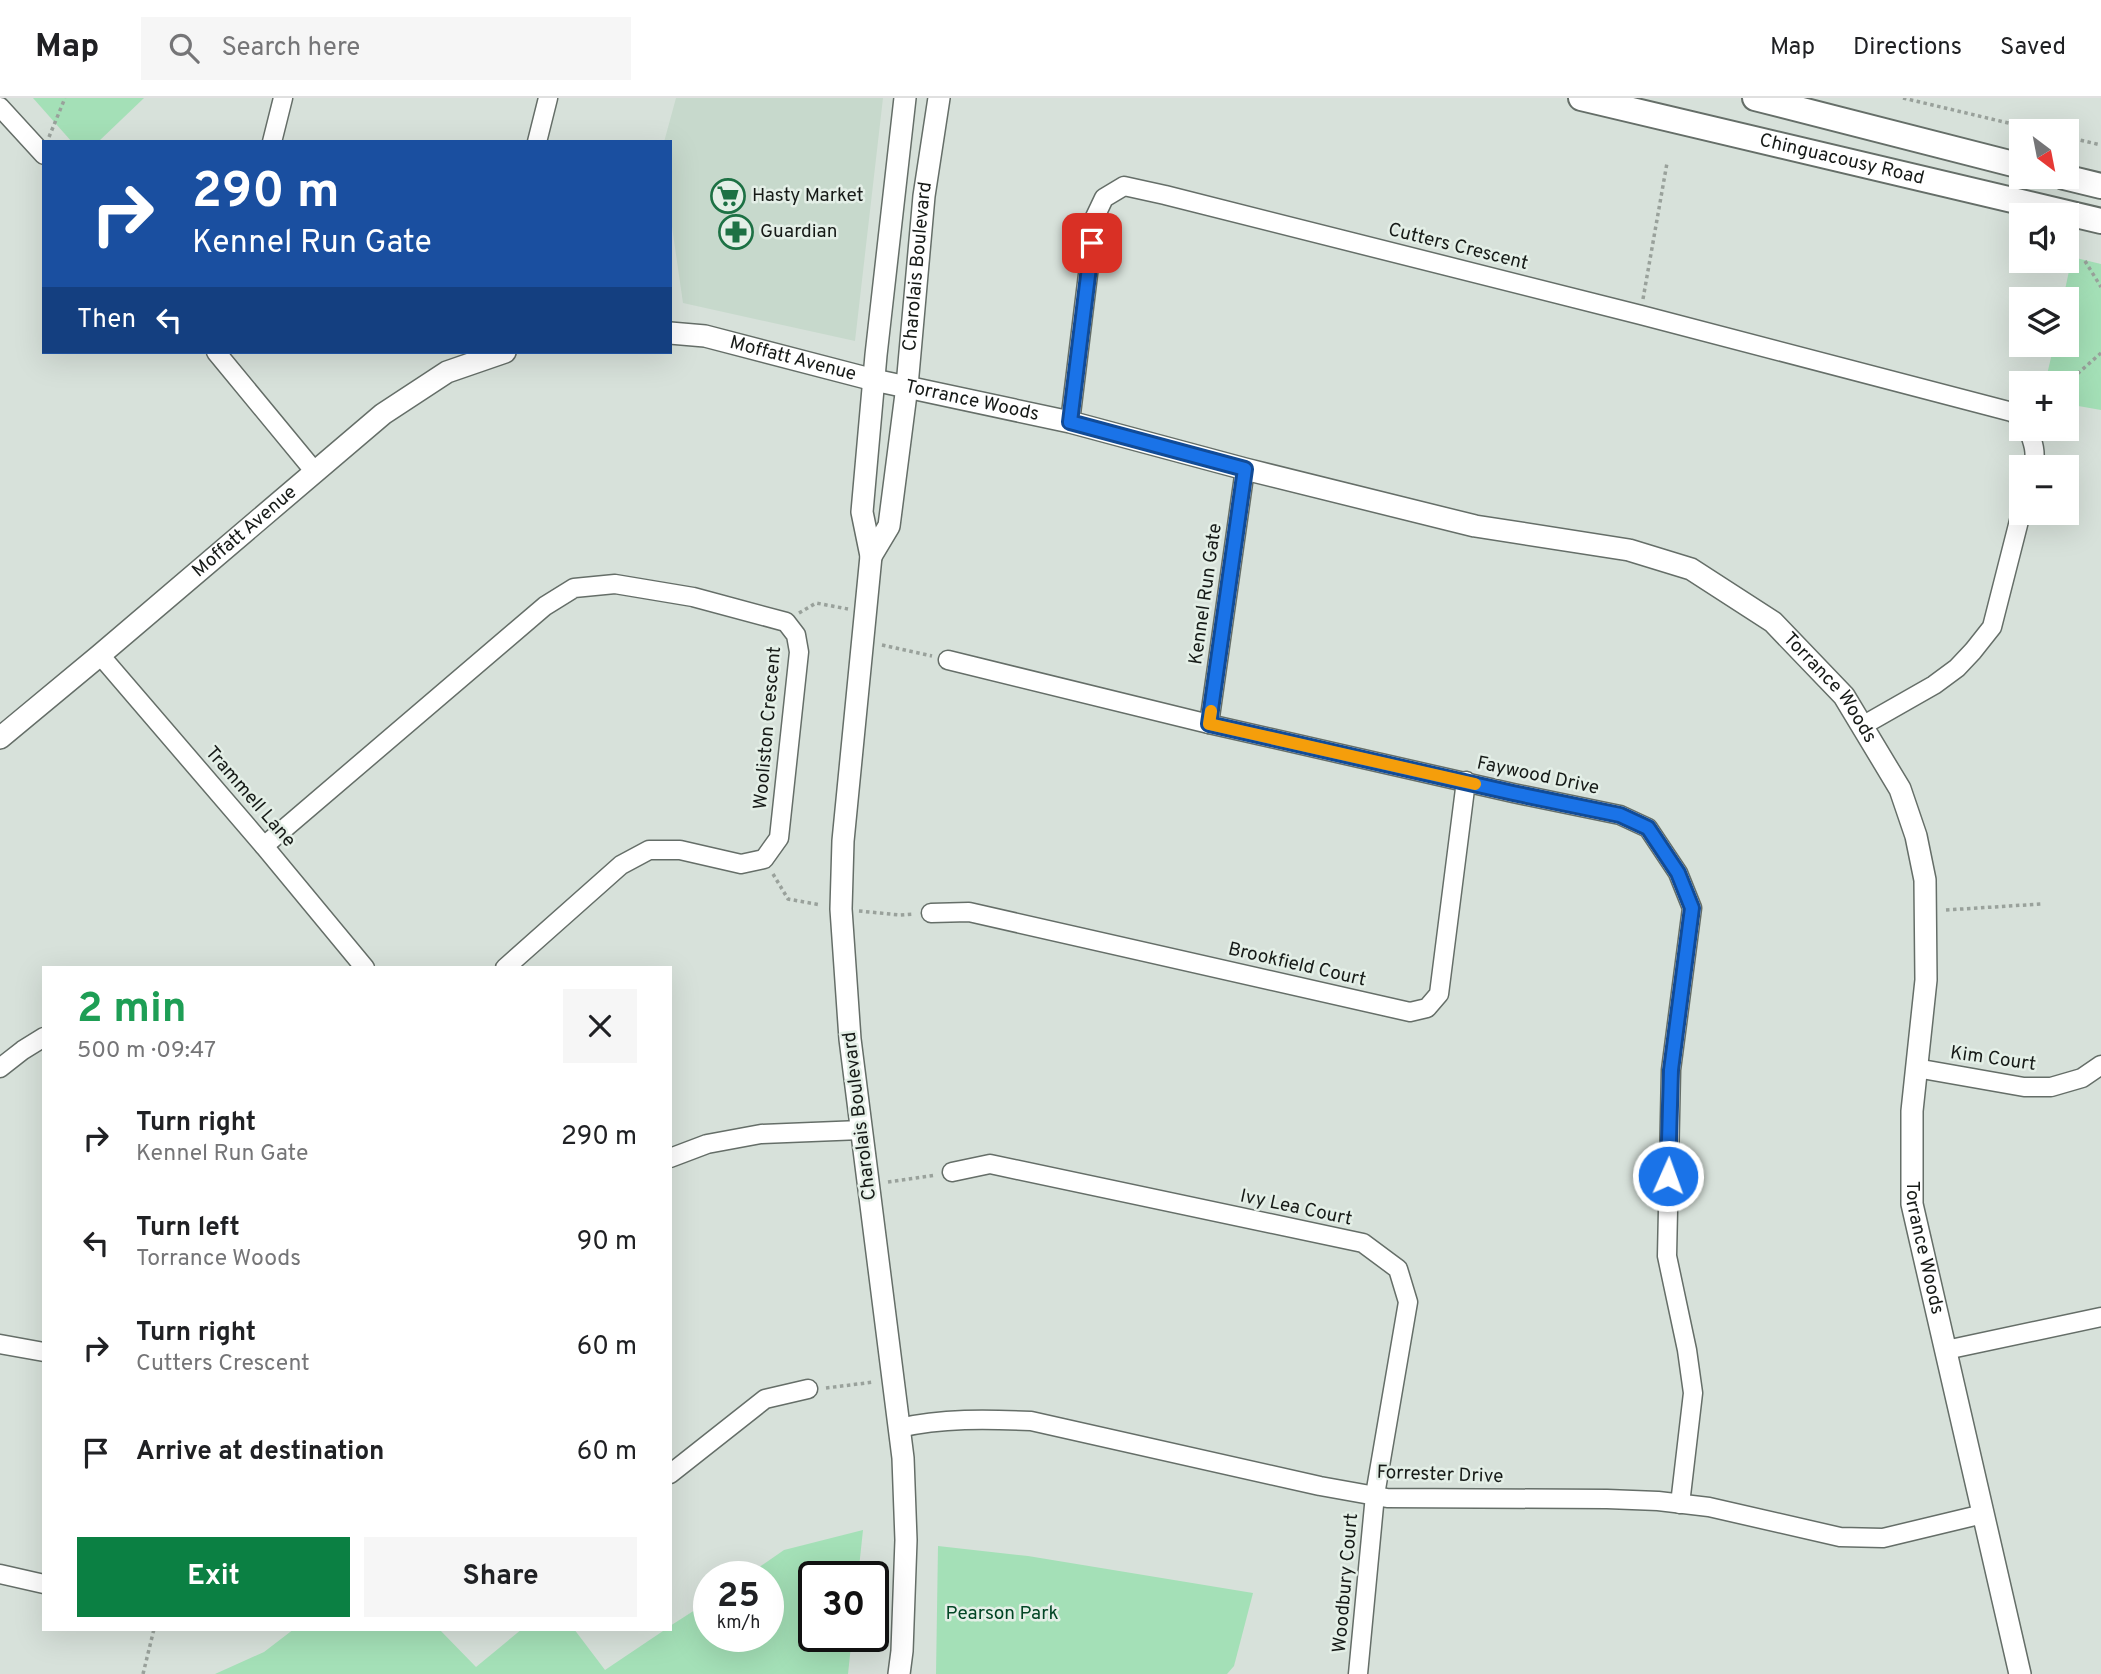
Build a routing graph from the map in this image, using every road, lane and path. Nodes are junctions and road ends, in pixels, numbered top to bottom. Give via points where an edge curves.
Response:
1 (65, 98) edge
2 (283, 98) edge
3 (548, 98) edge
4 (905, 98) edge
5 (939, 98) edge
6 (1581, 98) edge
7 (1755, 98) edge
8 (1903, 98) edge
9 (0, 107) edge
10 (2009, 123) edge
11 (48, 140) edge
12 (272, 140) edge
13 (538, 140) edge
14 (2079, 140) edge
15 (2101, 145) edge
16 (42, 153) edge
17 (1667, 163) dead end
18 (2009, 163) edge
19 (2079, 181) edge
20 (2101, 186) edge
21 (2101, 220) edge
22 (2085, 261) dead end
23 (2101, 287) edge
24 (1641, 315) junction
25 (672, 334) edge
26 (2101, 353) edge
27 (218, 354) edge
28 (499, 354) edge
29 (2079, 372) edge
30 (874, 380) junction
31 (907, 386) junction
32 (2009, 411) edge
33 (1070, 422) junction
34 (1245, 469) junction
35 (315, 472) junction
36 (2018, 525) edge
37 (871, 556) junction
38 (866, 611) junction
39 (786, 621) junction
40 (862, 642) junction
41 (100, 655) junction
42 (948, 660) joint
43 (1209, 724) junction
44 (1862, 726) junction
45 (0, 738) edge
46 (1466, 781) junction
47 (264, 846) junction
48 (764, 859) junction
49 (2041, 904) dead end
50 (841, 909) junction
51 (1925, 912) junction
52 (931, 913) joint
53 (363, 966) edge
54 (507, 966) edge
55 (42, 1038) edge
56 (2101, 1065) edge
57 (0, 1068) edge
58 (1916, 1068) junction
59 (862, 1130) junction
60 (672, 1157) edge
61 (952, 1172) joint
62 (868, 1184) junction
63 (2101, 1317) edge
64 (0, 1345) edge
65 (1946, 1350) junction
66 (42, 1352) edge
67 (893, 1380) junction
68 (808, 1389) joint
69 (899, 1428) junction
70 (672, 1472) edge
71 (1375, 1495) junction
72 (1680, 1504) junction
73 (1983, 1514) junction
74 (0, 1574) edge
75 (42, 1584) edge
76 (154, 1631) edge
77 (143, 1674) edge
78 (899, 1674) edge
79 (1359, 1674) edge
80 (2020, 1674) edge

1 - 11 path
2 - 12 street
3 - 13 street
4 - 30 street, Charolais Boulevard
5 - 31 street, Charolais Boulevard
6 - 21 main road, Chinguacousy Road
7 - 18 main road, Chinguacousy Road
8 - 10 path
9 - 16 street
14 - 15 path
17 - 24 path
19 - 20 main road
22 - 23 path
24 - 32 street, Cutters Crescent
24 - 33 street, Cutters Crescent via 1124,186 1104,198 1095,217
25 - 30 street, Moffatt Avenue via 705,336
26 - 29 path
27 - 35 street
28 - 35 street, Moffatt Avenue via 447,372 383,414
30 - 31 street, Torrance Woods
30 - 37 street, Charolais Boulevard via 862,512
31 - 33 street, Torrance Woods
31 - 37 street, Charolais Boulevard via 890,526
33 - 34 street, Torrance Woods
34 - 43 street, Kennel Run Gate
34 - 44 street, Torrance Woods via 1475,526 1629,550 1691,569 1773,622 1844,696
35 - 41 street, Moffatt Avenue
36 - 44 street via 1992,627 1957,668
37 - 38 street, Charolais Boulevard
38 - 39 path via 816,603
38 - 40 street, Charolais Boulevard
39 - 47 street, Wooliston Crescent via 693,597 615,584 574,588 545,606
39 - 48 street, Wooliston Crescent via 796,635 799,652 779,838
40 - 42 path
40 - 50 street, Charolais Boulevard
41 - 45 street, Moffatt Avenue
41 - 47 street, Trammell Lane
42 - 43 street, Faywood Drive
43 - 46 street, Faywood Drive
44 - 51 street, Torrance Woods via 1900,789 1916,836 1925,880
46 - 52 street, Brookfield Court via 1439,995 1427,1008 1410,1012 969,912
46 - 72 street, Faywood Drive via 1620,815 1648,828 1678,873 1692,908 1671,1070 1667,1243 1693,1393
47 - 53 street, Trammell Lane
48 - 50 path via 788,899
48 - 54 street via 741,864 680,850 649,850 621,865
49 - 51 path
50 - 52 path
50 - 59 street, Charolais Boulevard
51 - 58 street, Torrance Woods via 1926,980
55 - 57 street
56 - 58 street, Kim Court via 2082,1078 2051,1087 2024,1087
58 - 65 street, Torrance Woods via 1912,1204
59 - 60 street via 761,1134 707,1144
59 - 62 street, Charolais Boulevard
61 - 62 path
61 - 71 street, Ivy Lea Court via 990,1164 1363,1243 1398,1269 1408,1302
62 - 67 street, Charolais Boulevard
63 - 65 street
64 - 66 street
65 - 73 street, Torrance Woods
67 - 68 path
67 - 69 street, Charolais Boulevard
68 - 70 street via 765,1398
69 - 71 street, Forrester Drive via 984,1419 1031,1420
69 - 78 street, Charolais Boulevard via 906,1541
71 - 72 street, Forrester Drive
71 - 79 street, Woodbury Court
72 - 73 street, Forrester Drive via 1840,1537 1884,1538
73 - 80 street, Torrance Woods
74 - 75 street
76 - 77 path

